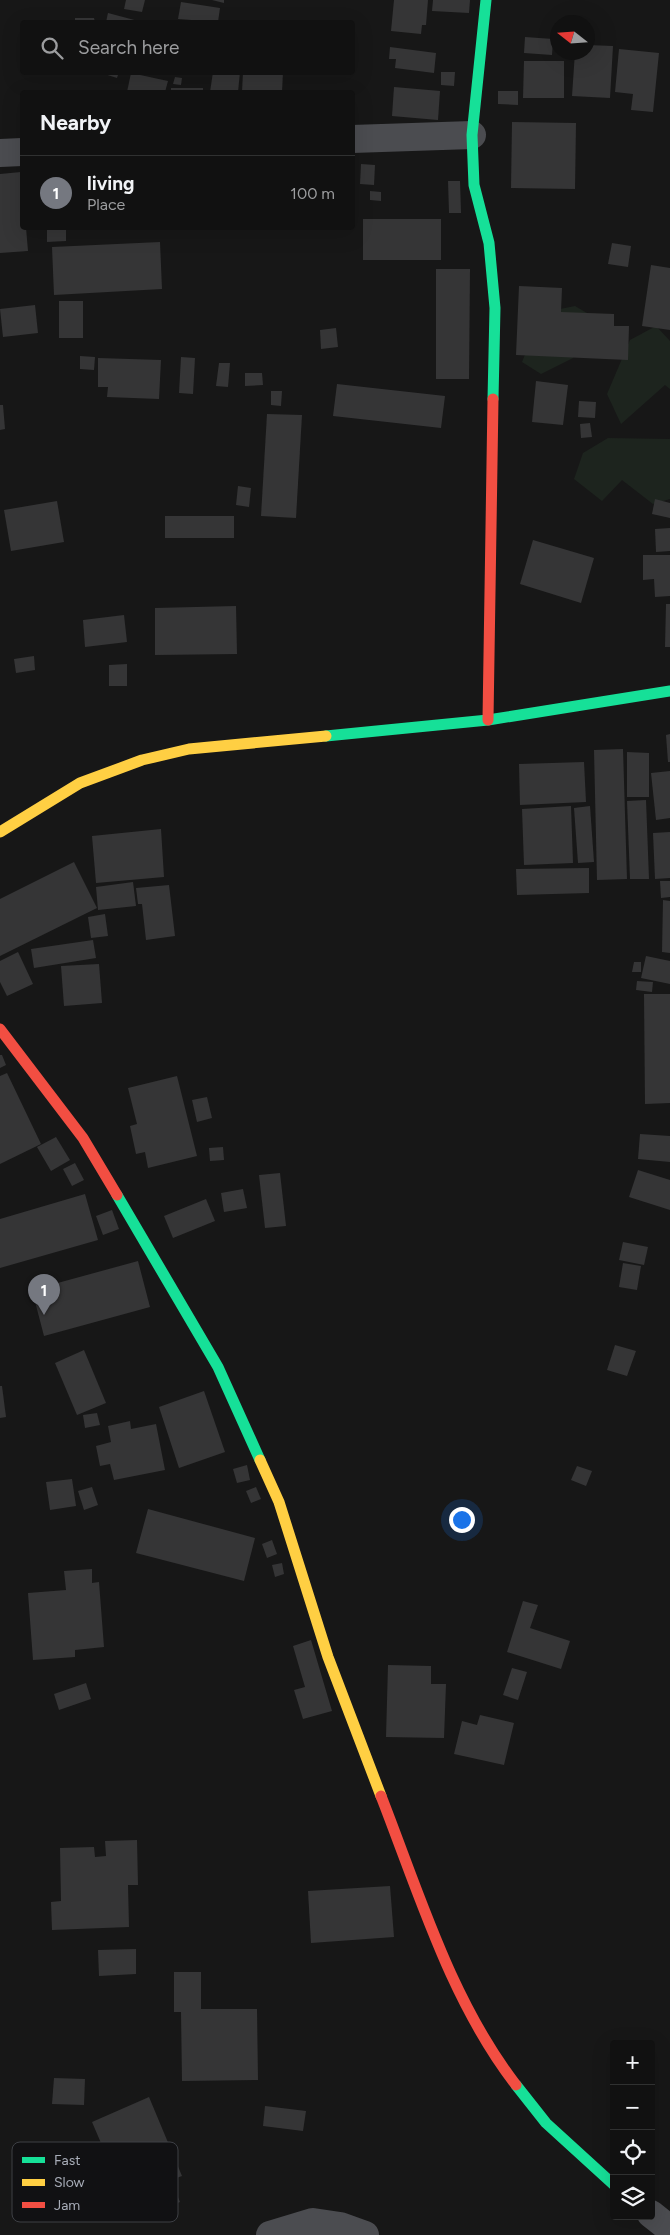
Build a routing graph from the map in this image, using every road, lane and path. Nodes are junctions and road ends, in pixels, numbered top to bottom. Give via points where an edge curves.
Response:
1 (486, 0) edge
2 (472, 135) junction
3 (355, 139) edge
4 (20, 152) edge
5 (0, 153) edge
6 (670, 691) edge
7 (488, 720) junction
8 (0, 832) edge
9 (0, 1029) edge
10 (610, 2181) edge
11 (655, 2217) edge
12 (670, 2229) edge
13 (270, 2235) edge
14 (366, 2235) edge

1 - 2 street
2 - 3 street
2 - 7 street via 474,185 488,244 495,308
4 - 5 street
6 - 7 street
7 - 8 street via 189,749 142,760 80,782
9 - 10 street via 83,1138 218,1367 279,1502 328,1657 436,1938 468,2008 507,2073 546,2123
11 - 12 street
13 - 14 street via 313,2222 340,2226

